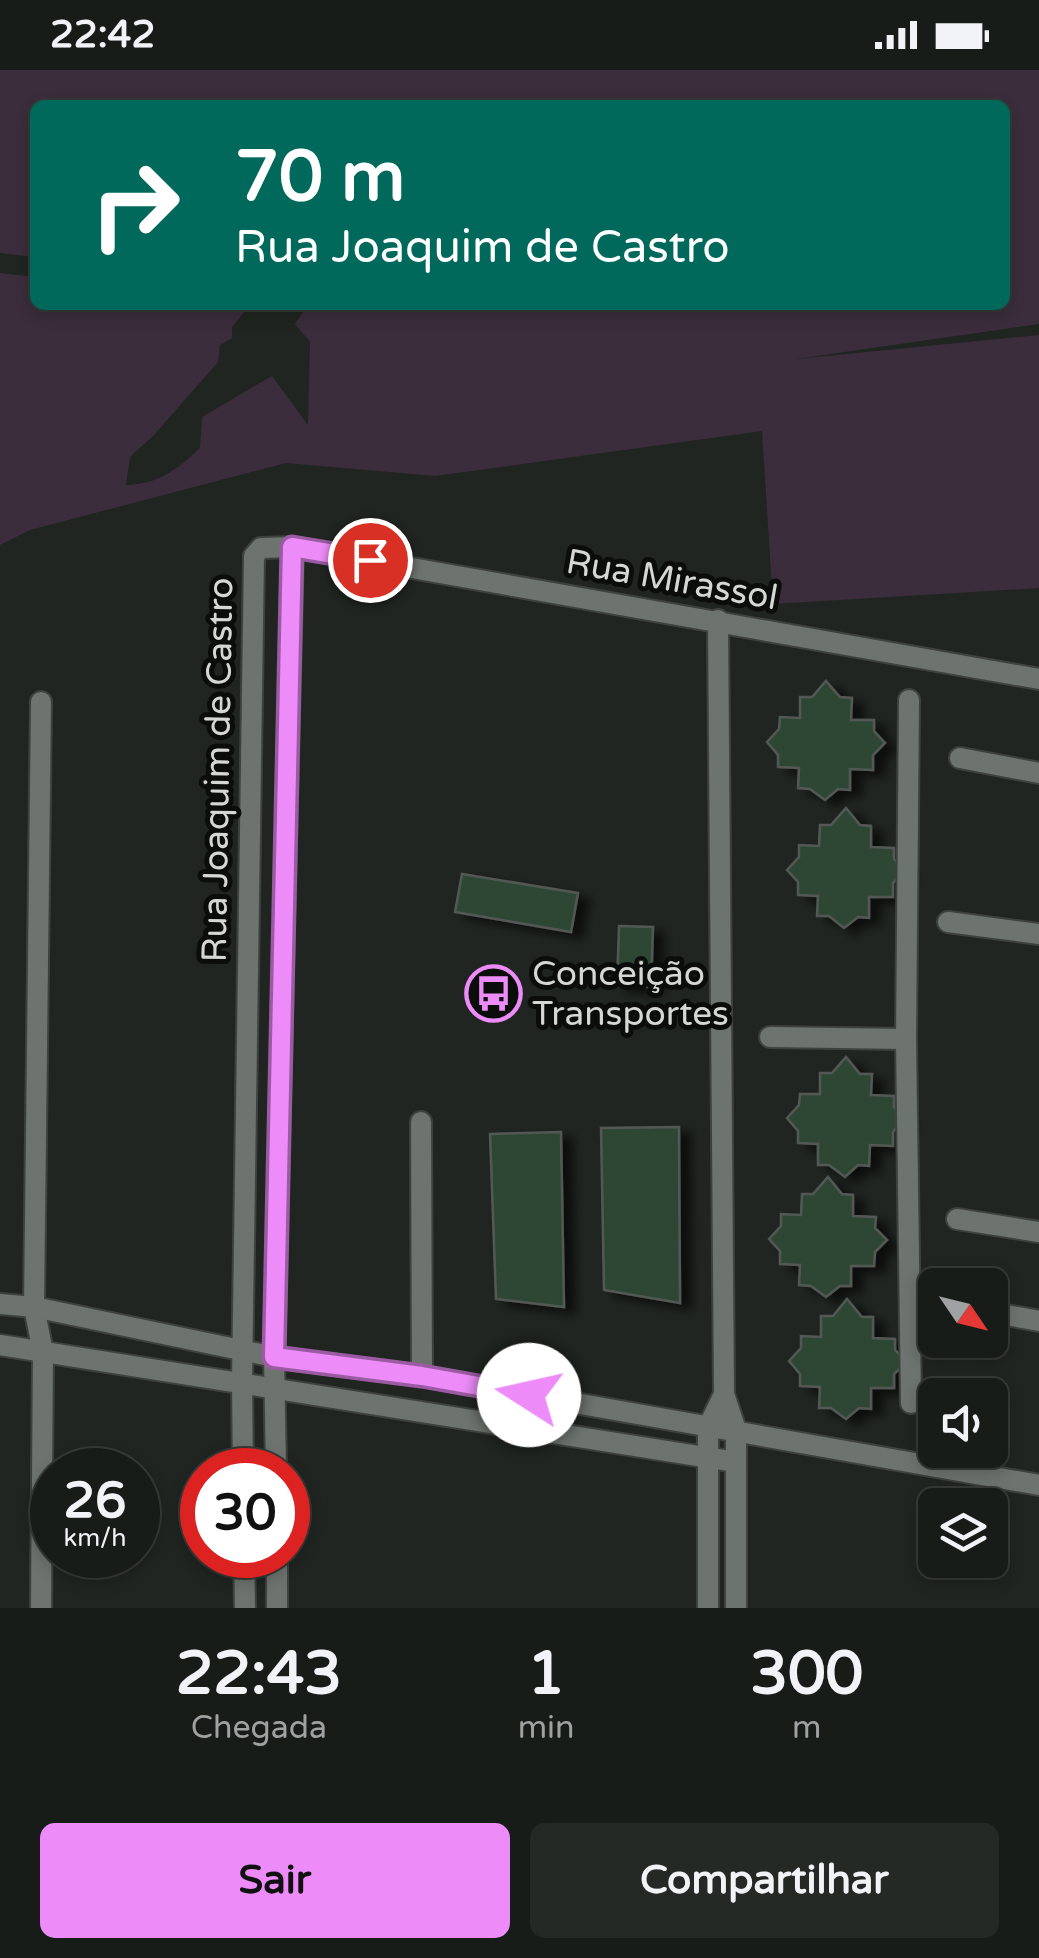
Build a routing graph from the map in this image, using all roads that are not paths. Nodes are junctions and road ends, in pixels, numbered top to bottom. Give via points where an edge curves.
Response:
1 (292, 547) junction
2 (718, 620) junction
3 (1039, 679) edge
4 (908, 700) dead end
5 (41, 702) dead end
6 (960, 758) dead end
7 (1039, 772) edge
8 (948, 922) dead end
9 (1039, 934) edge
10 (770, 1037) dead end
11 (906, 1039) junction
12 (421, 1122) dead end
13 (957, 1219) dead end
14 (1039, 1232) edge
15 (0, 1304) edge
16 (34, 1308) junction
17 (1008, 1315) edge
18 (1039, 1321) edge
19 (0, 1345) edge
20 (242, 1350) junction
21 (43, 1352) junction
22 (274, 1357) junction
23 (422, 1376) junction
24 (242, 1382) junction
25 (276, 1388) junction
26 (724, 1394) junction
27 (911, 1403) dead end
28 (708, 1427) junction
29 (736, 1430) junction
30 (243, 1448) edge
31 (276, 1448) edge
32 (706, 1458) junction
33 (736, 1462) junction
34 (1039, 1485) edge
35 (244, 1578) edge
36 (277, 1578) edge
37 (41, 1608) edge
38 (245, 1608) edge
39 (277, 1608) edge
40 (708, 1608) edge
41 (736, 1608) edge

1 - 2 street, Rua Mirassol
1 - 20 street, Rua Joaquim de Castro via 265,546 254,556
1 - 22 street, Rua Joaquim de Castro
2 - 3 street, Rua Mirassol
2 - 26 street
4 - 11 street
5 - 16 street
6 - 7 street
8 - 9 street
10 - 11 street
11 - 27 street
12 - 23 street
13 - 14 street
15 - 16 street
16 - 20 street
16 - 21 street
17 - 18 street
19 - 21 street
20 - 22 street
20 - 24 street, Rua Joaquim de Castro
21 - 24 street
21 - 37 street
22 - 23 street
22 - 25 street, Rua Joaquim de Castro
23 - 28 street
24 - 25 street
24 - 30 street, Rua Joaquim de Castro
25 - 31 street, Rua Joaquim de Castro
25 - 32 street
26 - 28 street
26 - 29 street
28 - 29 street
28 - 32 street
29 - 33 street
29 - 34 street
32 - 33 street
32 - 40 street
33 - 41 street
35 - 38 street
36 - 39 street

